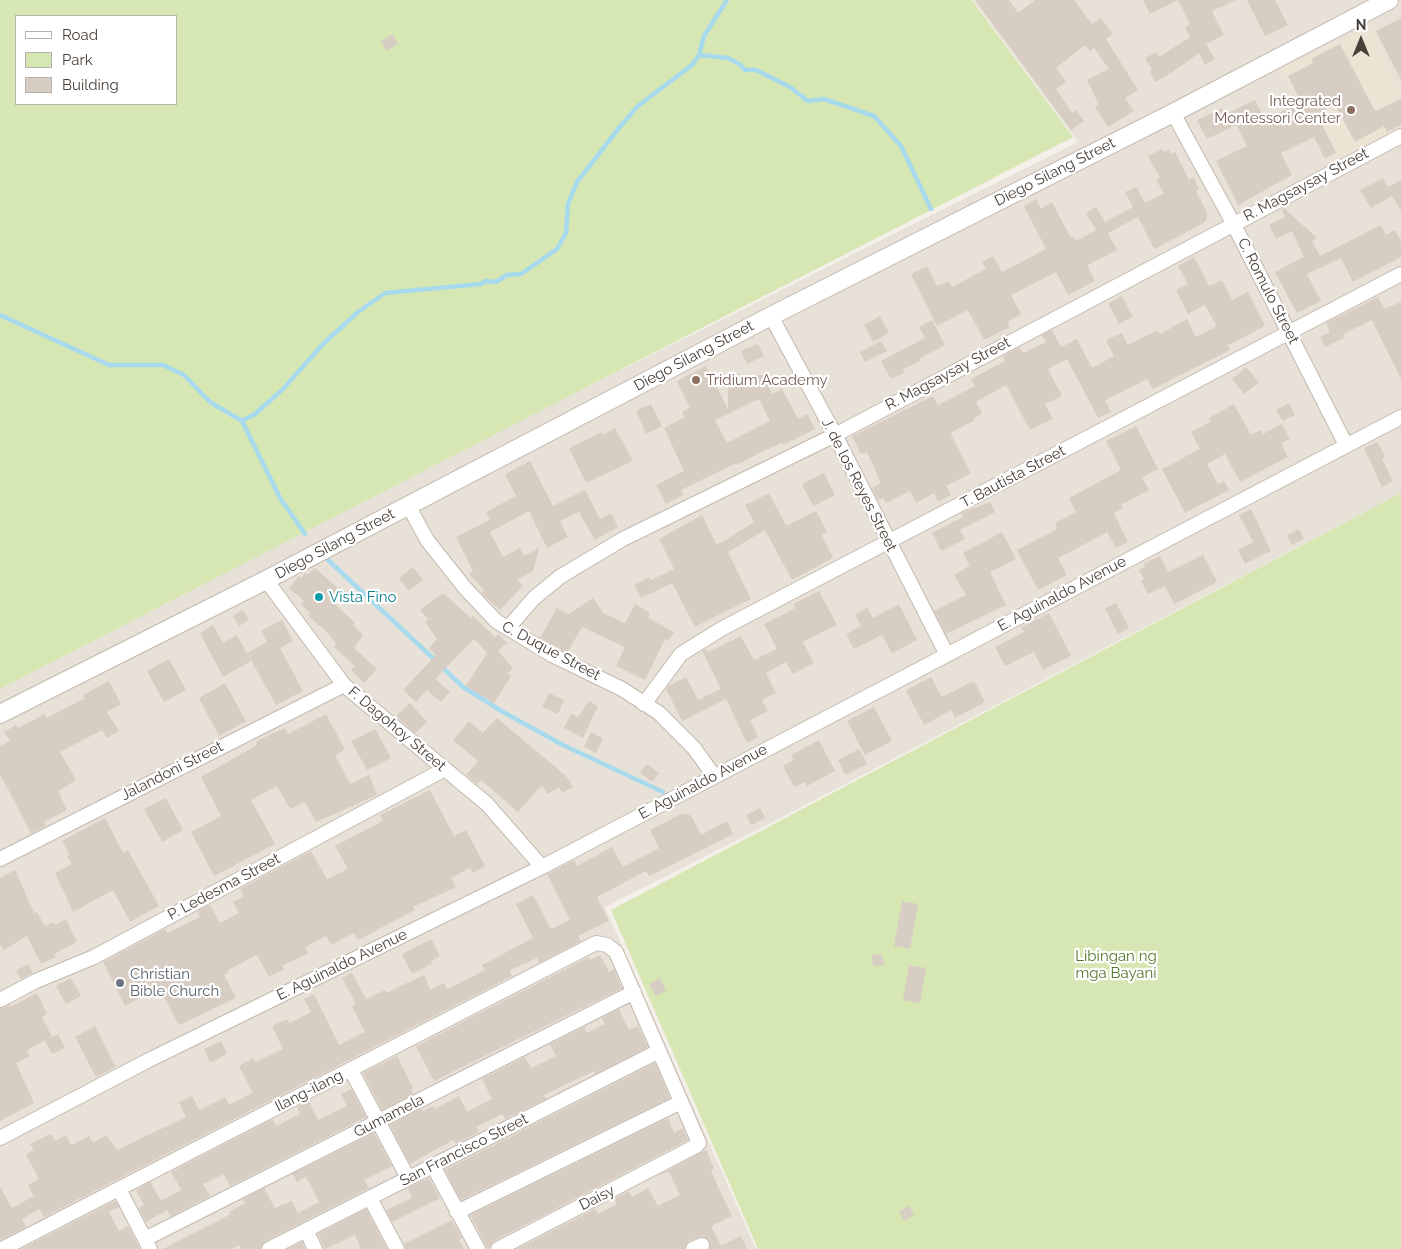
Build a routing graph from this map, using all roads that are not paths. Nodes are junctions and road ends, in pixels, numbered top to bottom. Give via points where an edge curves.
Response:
1 (1389, 0) edge
2 (1172, 113) junction
3 (1401, 136) edge
4 (1233, 223) junction
5 (1401, 274) edge
6 (771, 316) junction
7 (1288, 332) junction
8 (1401, 417) edge
9 (835, 435) junction
10 (1346, 445) junction
11 (408, 505) junction
12 (888, 543) junction
13 (266, 580) junction
14 (508, 628) junction
15 (947, 655) junction
16 (344, 685) junction
17 (644, 704) junction
18 (0, 714) edge
19 (446, 769) junction
20 (714, 776) junction
21 (0, 859) edge
22 (542, 867) junction
23 (634, 992) junction
24 (0, 1000) edge
25 (659, 1051) junction
26 (352, 1070) junction
27 (682, 1102) junction
28 (378, 1121) junction
29 (0, 1138) edge
30 (433, 1166) junction
31 (408, 1178) junction
32 (119, 1189) junction
33 (370, 1198) junction
34 (457, 1212) junction
35 (306, 1230) junction
36 (148, 1244) edge
37 (2, 1249) edge
38 (269, 1249) edge
39 (315, 1249) edge
40 (397, 1249) edge
41 (478, 1249) edge
42 (498, 1249) edge

1 - 2 street, Diego Silang Street
2 - 4 street, C. Romulo Street
2 - 6 street, Diego Silang Street
3 - 4 street, R. Magsaysay Street
4 - 7 street, C. Romulo Street
4 - 9 street, R. Magsaysay Street
5 - 7 street, T. Bautista Street
6 - 9 street, J. de los Reyes Street
6 - 11 street, Diego Silang Street
7 - 10 street, C. Romulo Street
7 - 12 street, T. Bautista Street
8 - 10 street, E. Aguinaldo Avenue
9 - 12 street, J. de los Reyes Street
9 - 14 street, R. Magsaysay Street via 623,539 561,576 534,598
10 - 15 street, E. Aguinaldo Avenue
11 - 13 street, Diego Silang Street
11 - 14 street, C. Duque Street via 427,540 465,588 496,621
12 - 15 street, J. de los Reyes Street
12 - 17 street, T. Bautista Street via 723,628 681,654
13 - 16 street, F. Dagohoy Street
13 - 18 street, Diego Silang Street
14 - 17 street, C. Duque Street
15 - 20 street, E. Aguinaldo Avenue
16 - 19 street, F. Dagohoy Street
16 - 21 street, Jalandoni Street
17 - 20 street, C. Duque Street via 659,713 694,748
19 - 22 street, F. Dagohoy Street via 487,804
19 - 24 street, P. Ledesma Street via 94,956
20 - 22 street, E. Aguinaldo Avenue
22 - 29 street, E. Aguinaldo Avenue via 149,1060
23 - 25 street
23 - 26 street, Ilang-ilang via 616,952 596,942
23 - 28 street, Gumamela
25 - 27 street
25 - 30 street, San Francisco Street
26 - 28 street
26 - 32 street, Ilang-ilang
27 - 34 street
27 - 42 street, Daisy via 698,1138 696,1146
28 - 31 street
28 - 36 street, Gumamela
30 - 31 street, San Francisco Street
30 - 34 street
31 - 33 street, San Francisco Street
32 - 36 street
32 - 37 street, Ilang-ilang
33 - 35 street, San Francisco Street
33 - 40 street
34 - 41 street
35 - 38 street, San Francisco Street
35 - 39 street

